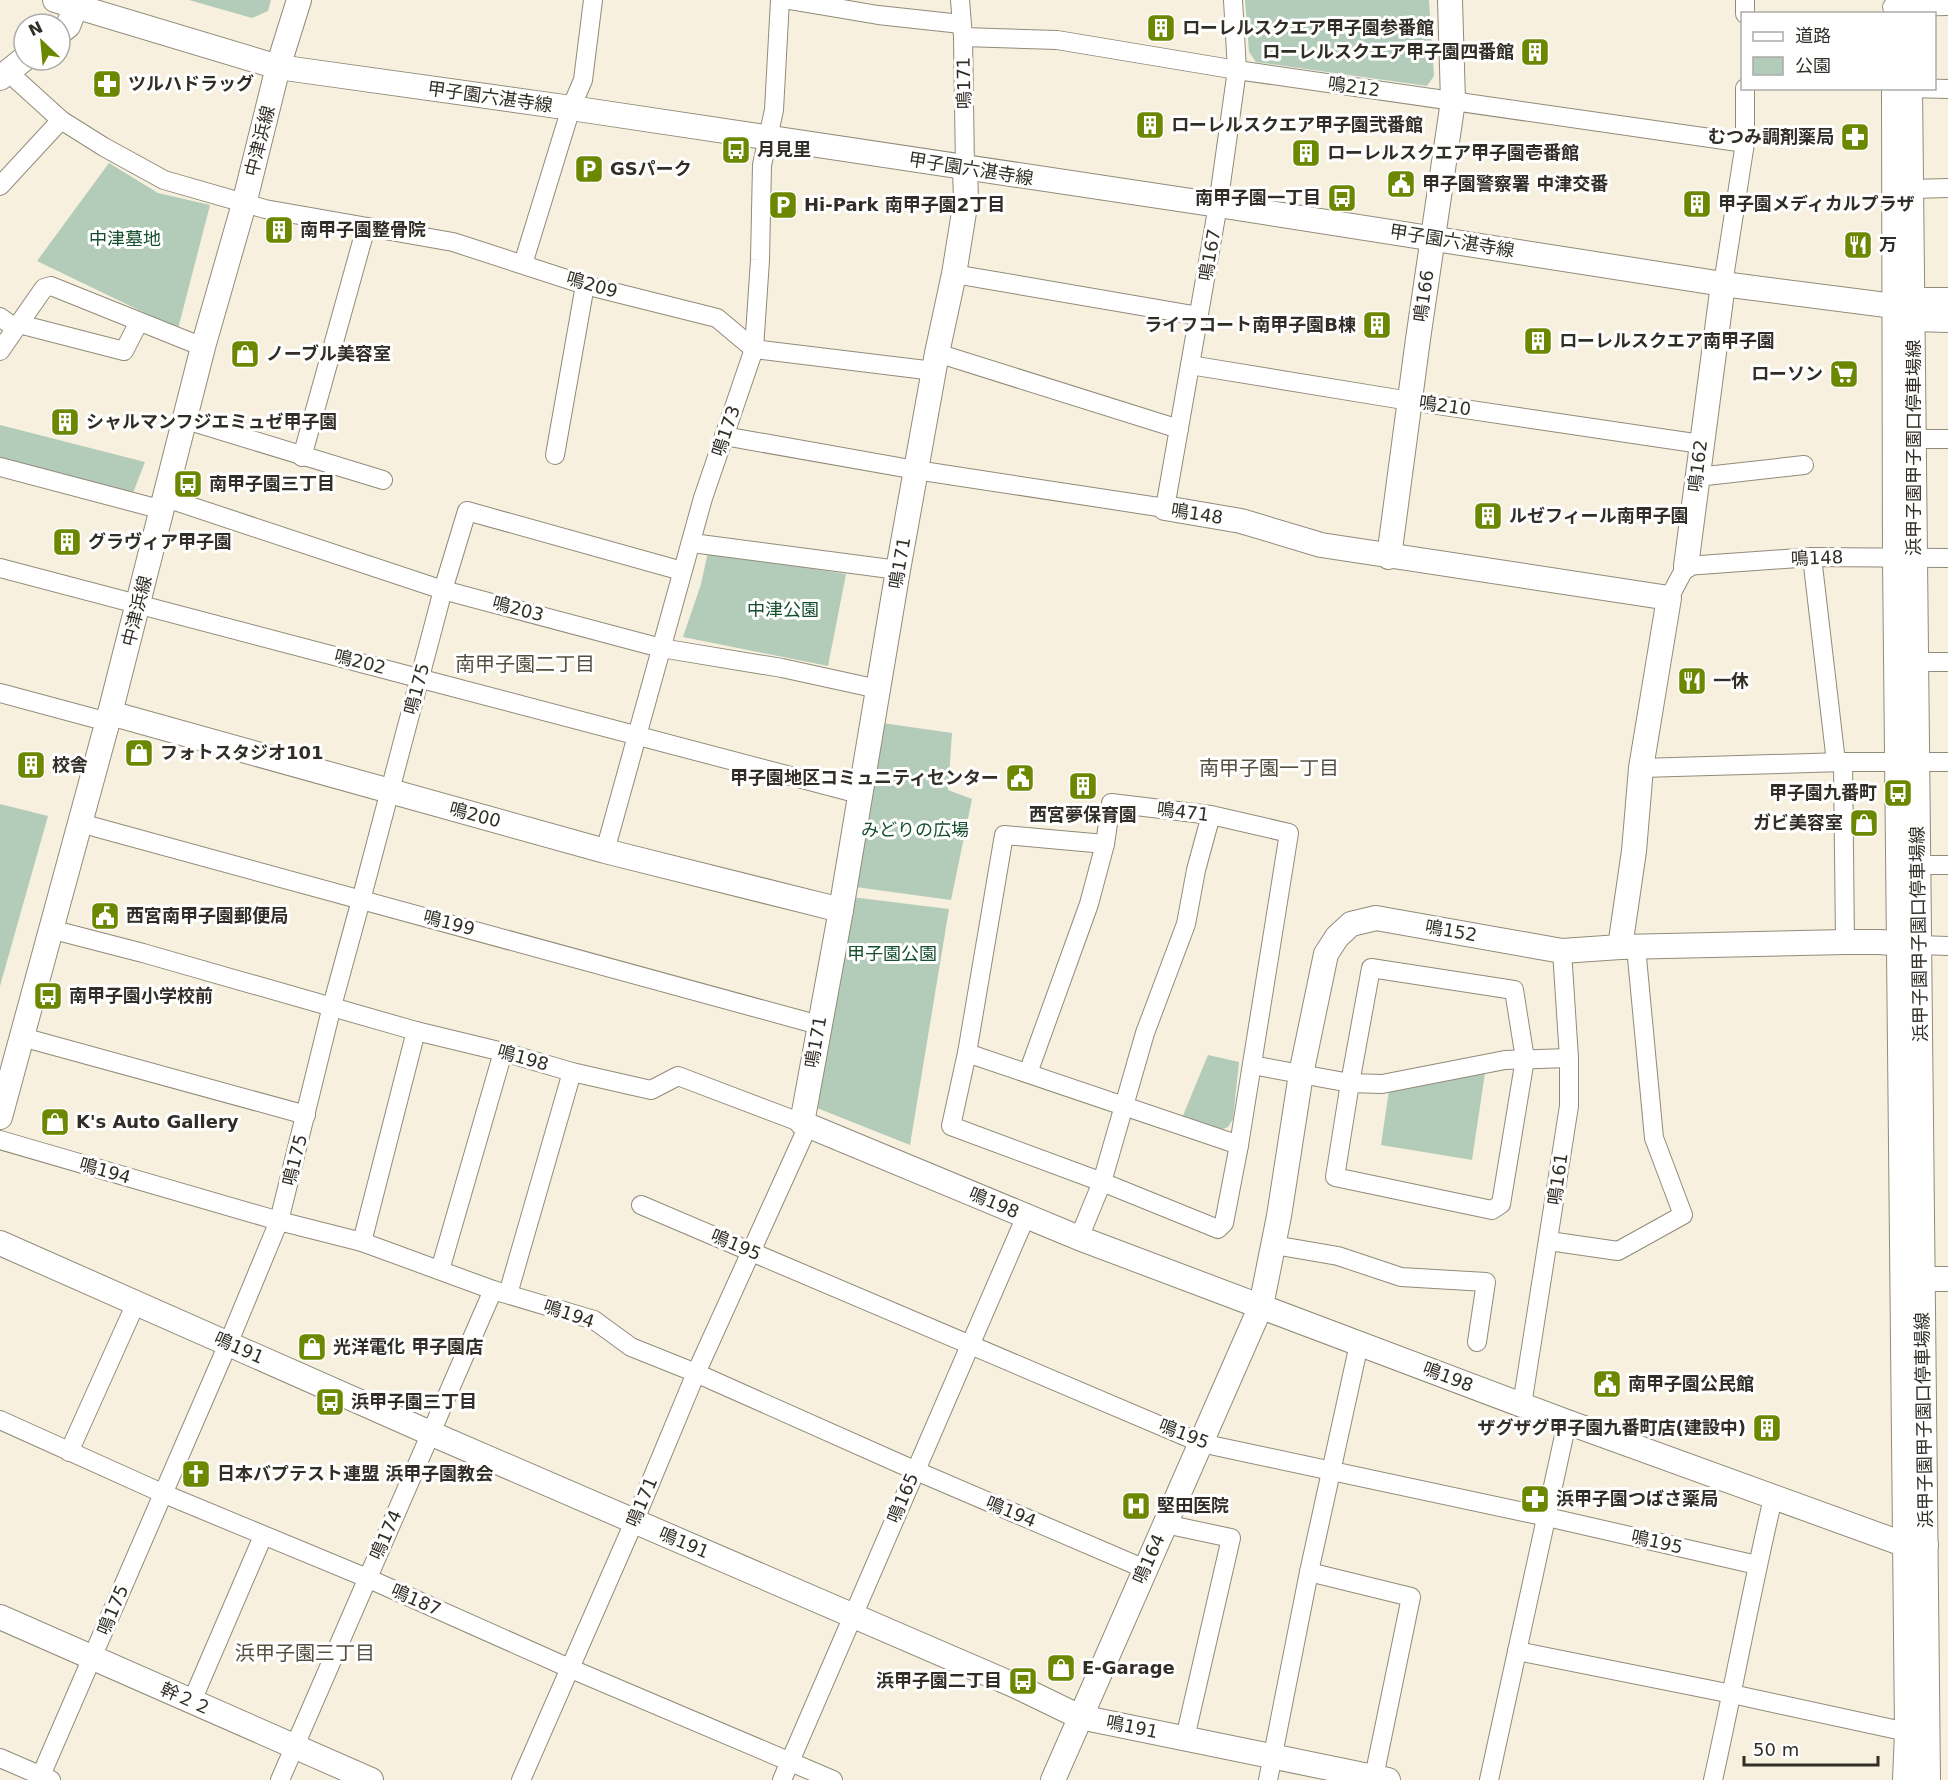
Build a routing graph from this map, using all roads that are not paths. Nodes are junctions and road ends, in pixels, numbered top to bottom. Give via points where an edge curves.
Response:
1 (299, 0) edge
2 (593, 0) edge
3 (780, 0) edge
4 (789, 0) edge
5 (960, 0) edge
6 (1233, 0) edge
7 (1450, 0) edge
8 (70, 2) edge
9 (1948, 6) edge
10 (1900, 7) edge
11 (962, 30) junction
12 (278, 67) junction
13 (10, 70) edge
14 (1238, 70) junction
15 (1745, 90) edge
16 (1894, 90) edge
17 (1910, 90) edge
18 (1453, 101) junction
19 (571, 108) junction
20 (61, 120) junction
21 (766, 137) junction
22 (1745, 143) junction
23 (965, 168) junction
24 (0, 186) edge
25 (1948, 188) edge
26 (1912, 189) junction
27 (244, 204) junction
28 (1218, 205) junction
29 (366, 227) junction
30 (1432, 237) junction
31 (523, 264) junction
32 (954, 274) junction
33 (1723, 284) junction
34 (585, 285) junction
35 (1948, 300) edge
36 (1906, 308) junction
37 (1199, 316) junction
38 (0, 317) edge
39 (1948, 320) edge
40 (139, 322) junction
41 (17, 326) junction
42 (203, 347) junction
43 (754, 349) junction
44 (0, 351) edge
45 (935, 362) junction
46 (1190, 365) junction
47 (1410, 401) junction
48 (186, 420) junction
49 (1179, 429) junction
50 (724, 436) junction
51 (1948, 439) edge
52 (1904, 440) junction
53 (1701, 444) junction
54 (555, 455) dead end
55 (302, 457) junction
56 (1804, 465) dead end
57 (0, 467) edge
58 (916, 470) junction
59 (1697, 477) junction
60 (382, 480) dead end
61 (164, 504) junction
62 (1165, 508) junction
63 (692, 543) junction
64 (1389, 557) junction
65 (1812, 557) junction
66 (1904, 557) junction
67 (1948, 558) edge
68 (1686, 567) junction
69 (0, 568) edge
70 (898, 570) junction
71 (682, 571) junction
72 (443, 590) junction
73 (1669, 598) junction
74 (138, 605) junction
75 (661, 648) junction
76 (1916, 662) junction
77 (1948, 662) edge
78 (420, 677) junction
79 (878, 689) junction
80 (0, 693) edge
81 (109, 718) junction
82 (639, 734) junction
83 (1840, 762) junction
84 (1948, 762) edge
85 (1907, 763) junction
86 (1641, 768) junction
87 (389, 791) junction
88 (859, 794) junction
89 (1211, 815) junction
90 (80, 823) junction
91 (1105, 844) junction
92 (605, 851) junction
93 (1948, 865) edge
94 (1917, 866) junction
95 (362, 900) junction
96 (841, 910) junction
97 (50, 929) junction
98 (1845, 942) junction
99 (1909, 945) junction
100 (1948, 946) edge
101 (1628, 947) junction
102 (1562, 951) junction
103 (332, 1006) junction
104 (819, 1025) junction
105 (416, 1032) junction
106 (22, 1038) junction
107 (503, 1052) junction
108 (967, 1053) junction
109 (1569, 1058) junction
110 (1525, 1059) junction
111 (1252, 1065) junction
112 (572, 1072) junction
113 (1028, 1072) junction
114 (1301, 1074) junction
115 (1350, 1083) junction
116 (1125, 1106) junction
117 (306, 1114) junction
118 (0, 1117) edge
119 (805, 1125) junction
120 (0, 1140) edge
121 (1239, 1145) junction
122 (1102, 1182) junction
123 (641, 1205) dead end
124 (1026, 1216) junction
125 (279, 1221) junction
126 (1079, 1238) junction
127 (1549, 1241) junction
128 (362, 1242) junction
129 (0, 1243) edge
130 (1274, 1245) junction
131 (752, 1251) junction
132 (441, 1270) junction
133 (1913, 1279) junction
134 (1948, 1279) edge
135 (500, 1292) junction
136 (136, 1303) junction
137 (1262, 1306) junction
138 (1477, 1342) dead end
139 (228, 1344) junction
140 (1359, 1344) junction
141 (971, 1346) junction
142 (696, 1373) junction
143 (1522, 1405) junction
144 (0, 1420) edge
145 (1567, 1422) junction
146 (430, 1433) junction
147 (1201, 1443) junction
148 (69, 1452) junction
149 (914, 1470) junction
150 (1331, 1472) junction
151 (162, 1493) junction
152 (1773, 1498) junction
153 (1546, 1517) junction
154 (634, 1522) junction
155 (1165, 1524) junction
156 (262, 1536) junction
157 (1916, 1545) junction
158 (1757, 1565) junction
159 (1145, 1569) junction
160 (1308, 1572) junction
161 (367, 1578) junction
162 (854, 1616) junction
163 (0, 1617) edge
164 (1517, 1652) junction
165 (92, 1658) junction
166 (569, 1668) junction
167 (1732, 1694) junction
168 (192, 1701) junction
169 (1080, 1717) junction
170 (1907, 1732) junction
171 (1185, 1738) junction
172 (294, 1747) junction
173 (1274, 1756) junction
174 (0, 1758) edge
175 (790, 1761) junction
176 (1923, 1769) edge
177 (44, 1779) edge
178 (1381, 1779) edge
179 (280, 1780) edge
180 (371, 1780) edge
181 (521, 1780) edge
182 (782, 1780) edge
183 (833, 1780) edge
184 (1053, 1780) edge
185 (1268, 1780) edge
186 (1489, 1780) edge
187 (1713, 1780) edge

1 - 12 street, 中津浜線
2 - 19 street via 583,80
3 - 21 street, 鳴173 via 774,110
4 - 11 street, 鳴212
5 - 11 street, 鳴171
6 - 14 street, 鳴167
7 - 18 street, 鳴166
8 - 12 street, 甲子園六湛寺線
9 - 10 street
11 - 14 street, 鳴212 via 1057,40
11 - 23 street, 鳴171
12 - 19 street, 甲子園六湛寺線
12 - 27 street, 中津浜線
13 - 20 street, 鳴209
14 - 18 street, 鳴212
14 - 28 street, 鳴167
15 - 22 street, 鳴162
16 - 36 street, 浜甲子園甲子園口停車場線
17 - 26 street, 浜甲子園甲子園口停車場線
18 - 22 street, 鳴212
18 - 30 street, 鳴166
19 - 21 street, 甲子園六湛寺線
19 - 31 street
20 - 24 street
20 - 27 street, 鳴209 via 164,180
21 - 23 street, 甲子園六湛寺線
21 - 43 street, 鳴173
22 - 33 street, 鳴162
23 - 28 street, 甲子園六湛寺線
23 - 32 street, 鳴171 via 966,200
25 - 26 street
26 - 36 street, 浜甲子園甲子園口停車場線
27 - 29 street, 鳴209
27 - 42 street, 中津浜線
28 - 30 street, 甲子園六湛寺線
28 - 37 street, 鳴167
29 - 31 street, 鳴209 via 453,242
29 - 55 street
30 - 33 street, 甲子園六湛寺線
30 - 47 street, 鳴166
31 - 34 street, 鳴209
32 - 37 street
32 - 45 street, 鳴171
33 - 36 street, 甲子園六湛寺線
33 - 53 street, 鳴162
34 - 43 street, 鳴209 via 717,318
34 - 54 street
35 - 36 street
36 - 39 street
36 - 52 street, 浜甲子園甲子園口停車場線
37 - 46 street, 鳴167
38 - 41 street
40 - 41 street via 124,351
40 - 41 street via 51,286 44,288
40 - 42 street
41 - 44 street
42 - 48 street, 中津浜線
43 - 45 street
43 - 50 street, 鳴173
45 - 49 street
45 - 58 street, 鳴171
46 - 47 street, 鳴210
46 - 49 street, 鳴167
47 - 53 street, 鳴210
47 - 64 street, 鳴166
48 - 55 street
48 - 61 street, 中津浜線
49 - 62 street, 鳴167
50 - 58 street, 鳴148
50 - 63 street, 鳴173
51 - 52 street
52 - 66 street, 浜甲子園甲子園口停車場線
53 - 59 street, 鳴162
55 - 60 street
56 - 59 street
57 - 61 street, 鳴203
58 - 62 street, 鳴148
58 - 70 street, 鳴171
59 - 68 street, 鳴162
61 - 72 street, 鳴203
61 - 74 street, 中津浜線
62 - 64 street, 鳴148 via 1241,521 1321,545
63 - 70 street
63 - 71 street, 鳴173
64 - 73 street, 鳴148
65 - 66 street, 鳴148
65 - 68 street, 鳴148
65 - 83 street
66 - 67 street, 鳴148
66 - 76 street, 浜甲子園甲子園口停車場線
66 - 85 street, 浜甲子園甲子園口停車場線
68 - 73 street, 鳴162
69 - 74 street, 鳴202
70 - 79 street, 鳴171
71 - 72 street, 鳴175 via 467,511
71 - 75 street, 鳴173
72 - 75 street, 鳴203
72 - 78 street, 鳴175
73 - 86 street, 鳴162
74 - 78 street, 鳴202
74 - 81 street, 中津浜線
75 - 79 street, 鳴203
75 - 82 street, 鳴173
76 - 77 street
76 - 85 street, 浜甲子園甲子園口停車場線
78 - 82 street, 鳴202
78 - 87 street, 鳴175
79 - 88 street, 鳴171
80 - 81 street
81 - 87 street, 鳴200 via 131,720
81 - 90 street, 中津浜線
82 - 88 street, 鳴202
82 - 92 street, 鳴173
83 - 85 street
83 - 86 street
83 - 98 street
84 - 85 street
85 - 94 street, 浜甲子園甲子園口停車場線
85 - 99 street, 浜甲子園甲子園口停車場線
86 - 101 street, 鳴162
87 - 92 street, 鳴200
87 - 95 street, 鳴175
88 - 96 street, 鳴171
89 - 91 street, 鳴471 via 1111,803
89 - 111 street, 鳴471 via 1289,833
89 - 116 street via 1186,924 1145,1033
90 - 95 street, 鳴199
90 - 97 street, 中津浜線
91 - 108 street, 鳴471 via 1004,835
91 - 113 street via 1089,904
92 - 96 street, 鳴200
93 - 94 street
94 - 99 street, 浜甲子園甲子園口停車場線
95 - 103 street, 鳴175
95 - 104 street, 鳴199
96 - 104 street, 鳴171
97 - 103 street, 鳴198
97 - 106 street, 中津浜線
98 - 99 street, 鳴152
98 - 101 street, 鳴152
99 - 100 street, 鳴152
99 - 133 street, 浜甲子園甲子園口停車場線
101 - 102 street, 鳴152
101 - 127 street via 1654,1138 1683,1215 1618,1251
102 - 109 street, 鳴161
102 - 114 street, 鳴152 via 1376,918 1351,924 1326,954
103 - 105 street, 鳴198
103 - 117 street, 鳴175
104 - 119 street, 鳴171
105 - 107 street, 鳴198
105 - 128 street
106 - 117 street
106 - 118 street, 中津浜線
107 - 112 street, 鳴198
107 - 132 street
108 - 113 street
108 - 122 street, 鳴471 via 951,1126
109 - 110 street
109 - 127 street, 鳴161 via 1569,1106
110 - 115 street via 1382,1083
110 - 115 street via 1514,990 1371,968
110 - 115 street via 1501,1204 1492,1210 1335,1178
111 - 114 street
111 - 121 street, 鳴471
112 - 119 street, 鳴198 via 651,1090 678,1076
112 - 135 street, 鳴174
113 - 116 street
114 - 115 street
114 - 130 street, 鳴152
116 - 121 street
116 - 122 street
117 - 125 street, 鳴175
119 - 124 street, 鳴198
119 - 131 street, 鳴171
120 - 125 street, 鳴194
121 - 122 street, 鳴471 via 1224,1223 1218,1229
122 - 126 street
123 - 131 street, 鳴195
124 - 126 street, 鳴198
124 - 141 street, 鳴165
125 - 128 street, 鳴194
125 - 139 street, 鳴175
126 - 137 street, 鳴198
127 - 143 street, 鳴161
128 - 132 street, 鳴194
129 - 136 street, 鳴191
130 - 137 street, 鳴152
130 - 138 street via 1338,1256 1401,1277 1486,1281
131 - 141 street, 鳴195
131 - 142 street, 鳴171
132 - 135 street, 鳴194
133 - 134 street
133 - 157 street, 浜甲子園甲子園口停車場線
135 - 142 street, 鳴194 via 594,1320 631,1347
135 - 146 street, 鳴174
136 - 139 street, 鳴191
136 - 148 street
137 - 140 street, 鳴198
137 - 147 street, 鳴164
139 - 146 street, 鳴191
139 - 151 street, 鳴175
140 - 143 street, 鳴198
140 - 150 street
141 - 147 street, 鳴195
141 - 149 street, 鳴165
142 - 149 street, 鳴194
142 - 154 street, 鳴171
143 - 145 street, 鳴198
144 - 148 street, 鳴187
145 - 152 street, 鳴198
145 - 153 street
146 - 154 street, 鳴191
146 - 161 street, 鳴174
147 - 150 street, 鳴195
147 - 155 street, 鳴164
148 - 151 street, 鳴187
149 - 159 street, 鳴194
149 - 162 street, 鳴165
150 - 153 street, 鳴195
150 - 160 street
151 - 156 street, 鳴187
151 - 165 street, 鳴175
152 - 157 street, 鳴198
152 - 158 street
153 - 158 street, 鳴195
153 - 164 street
154 - 162 street, 鳴191
154 - 166 street, 鳴171
155 - 159 street, 鳴164
155 - 171 street via 1231,1538
156 - 161 street, 鳴187
156 - 168 street
157 - 170 street, 浜甲子園甲子園口停車場線
157 - 176 street, 浜甲子園甲子園口停車場線
158 - 167 street
159 - 169 street, 鳴164
160 - 173 street
160 - 178 street via 1411,1597
161 - 166 street, 鳴187
161 - 172 street, 鳴174
162 - 169 street, 鳴191
162 - 175 street, 鳴165
163 - 165 street, 幹２２
164 - 167 street
164 - 186 street
165 - 168 street, 幹２２
165 - 177 street, 鳴175
166 - 175 street, 鳴187
166 - 181 street, 鳴171
167 - 170 street
167 - 187 street
168 - 172 street, 幹２２
169 - 171 street, 鳴191
169 - 184 street, 鳴164
170 - 176 street, 浜甲子園甲子園口停車場線
171 - 173 street, 鳴191
172 - 179 street, 鳴174
172 - 180 street, 幹２２
173 - 178 street, 鳴191
173 - 185 street
174 - 177 street
175 - 182 street, 鳴165
175 - 183 street, 鳴187

